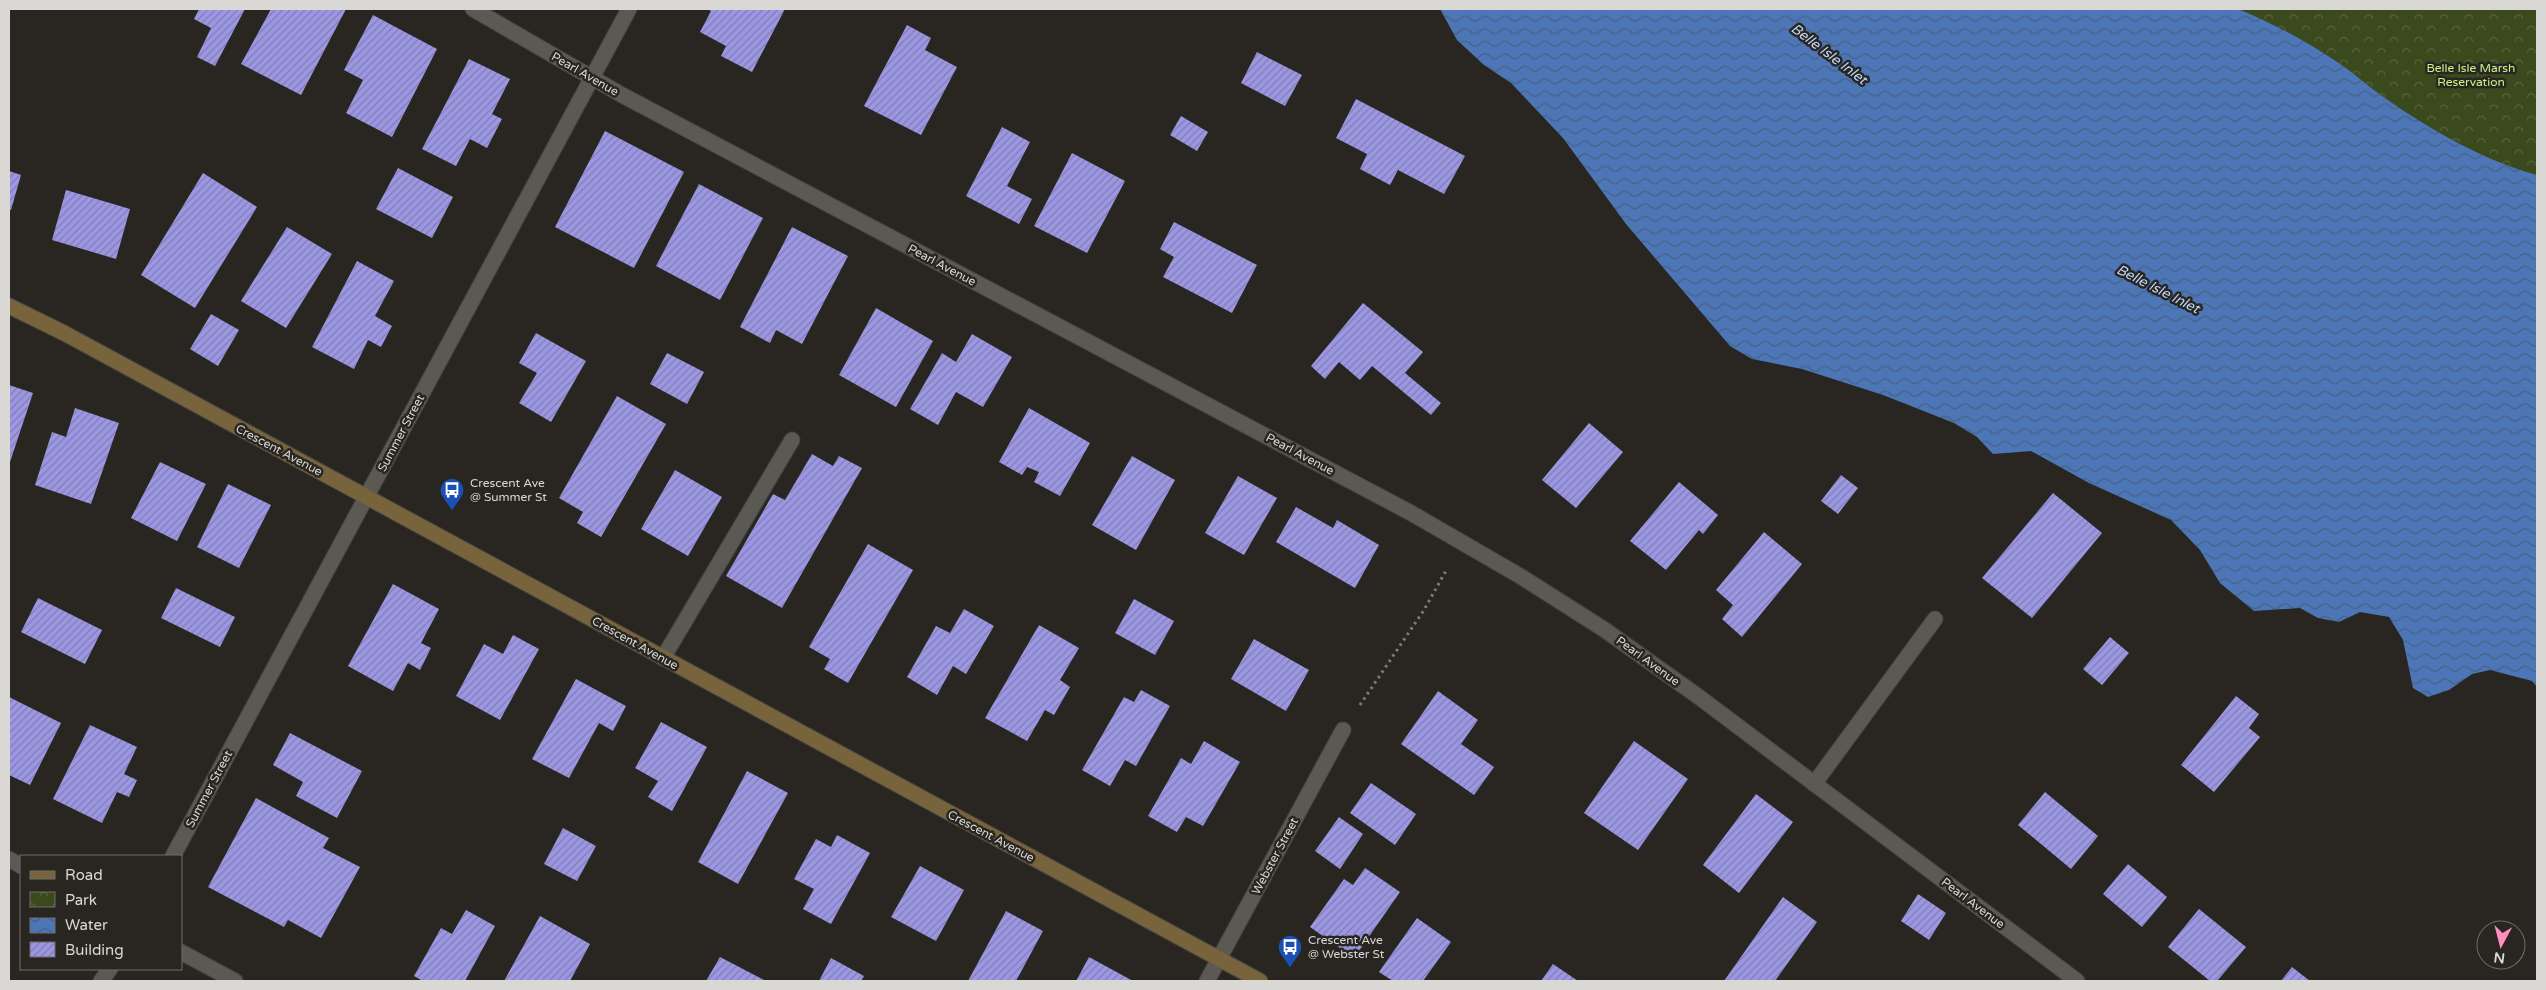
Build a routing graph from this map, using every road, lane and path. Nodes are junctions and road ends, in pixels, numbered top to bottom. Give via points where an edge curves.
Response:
1 (473, 9) edge
2 (629, 9) edge
3 (592, 78) junction
4 (9, 306) edge
5 (792, 440) dead end
6 (366, 497) junction
7 (1463, 542) junction
8 (1935, 619) dead end
9 (663, 658) junction
10 (1343, 730) joint
11 (1814, 784) junction
12 (174, 855) edge
13 (9, 859) edge
14 (20, 865) edge
15 (182, 953) edge
16 (1219, 959) junction
17 (109, 970) edge
18 (101, 981) edge
19 (235, 981) edge
20 (1206, 981) edge
21 (1260, 981) edge
22 (2077, 981) edge

1 - 3 street, Pearl Avenue
2 - 3 street, Summer Street
3 - 6 street, Summer Street
3 - 7 street, Pearl Avenue
4 - 6 street, Crescent Avenue
5 - 9 street
6 - 9 street, Crescent Avenue
6 - 12 street, Summer Street
7 - 10 path via 1424,610
7 - 11 street, Pearl Avenue via 1605,630
8 - 11 street
9 - 16 street, Crescent Avenue
10 - 16 street, Webster Street
11 - 22 street, Pearl Avenue
13 - 14 street
15 - 19 street
16 - 20 street, Webster Street
16 - 21 street, Crescent Avenue
17 - 18 street

